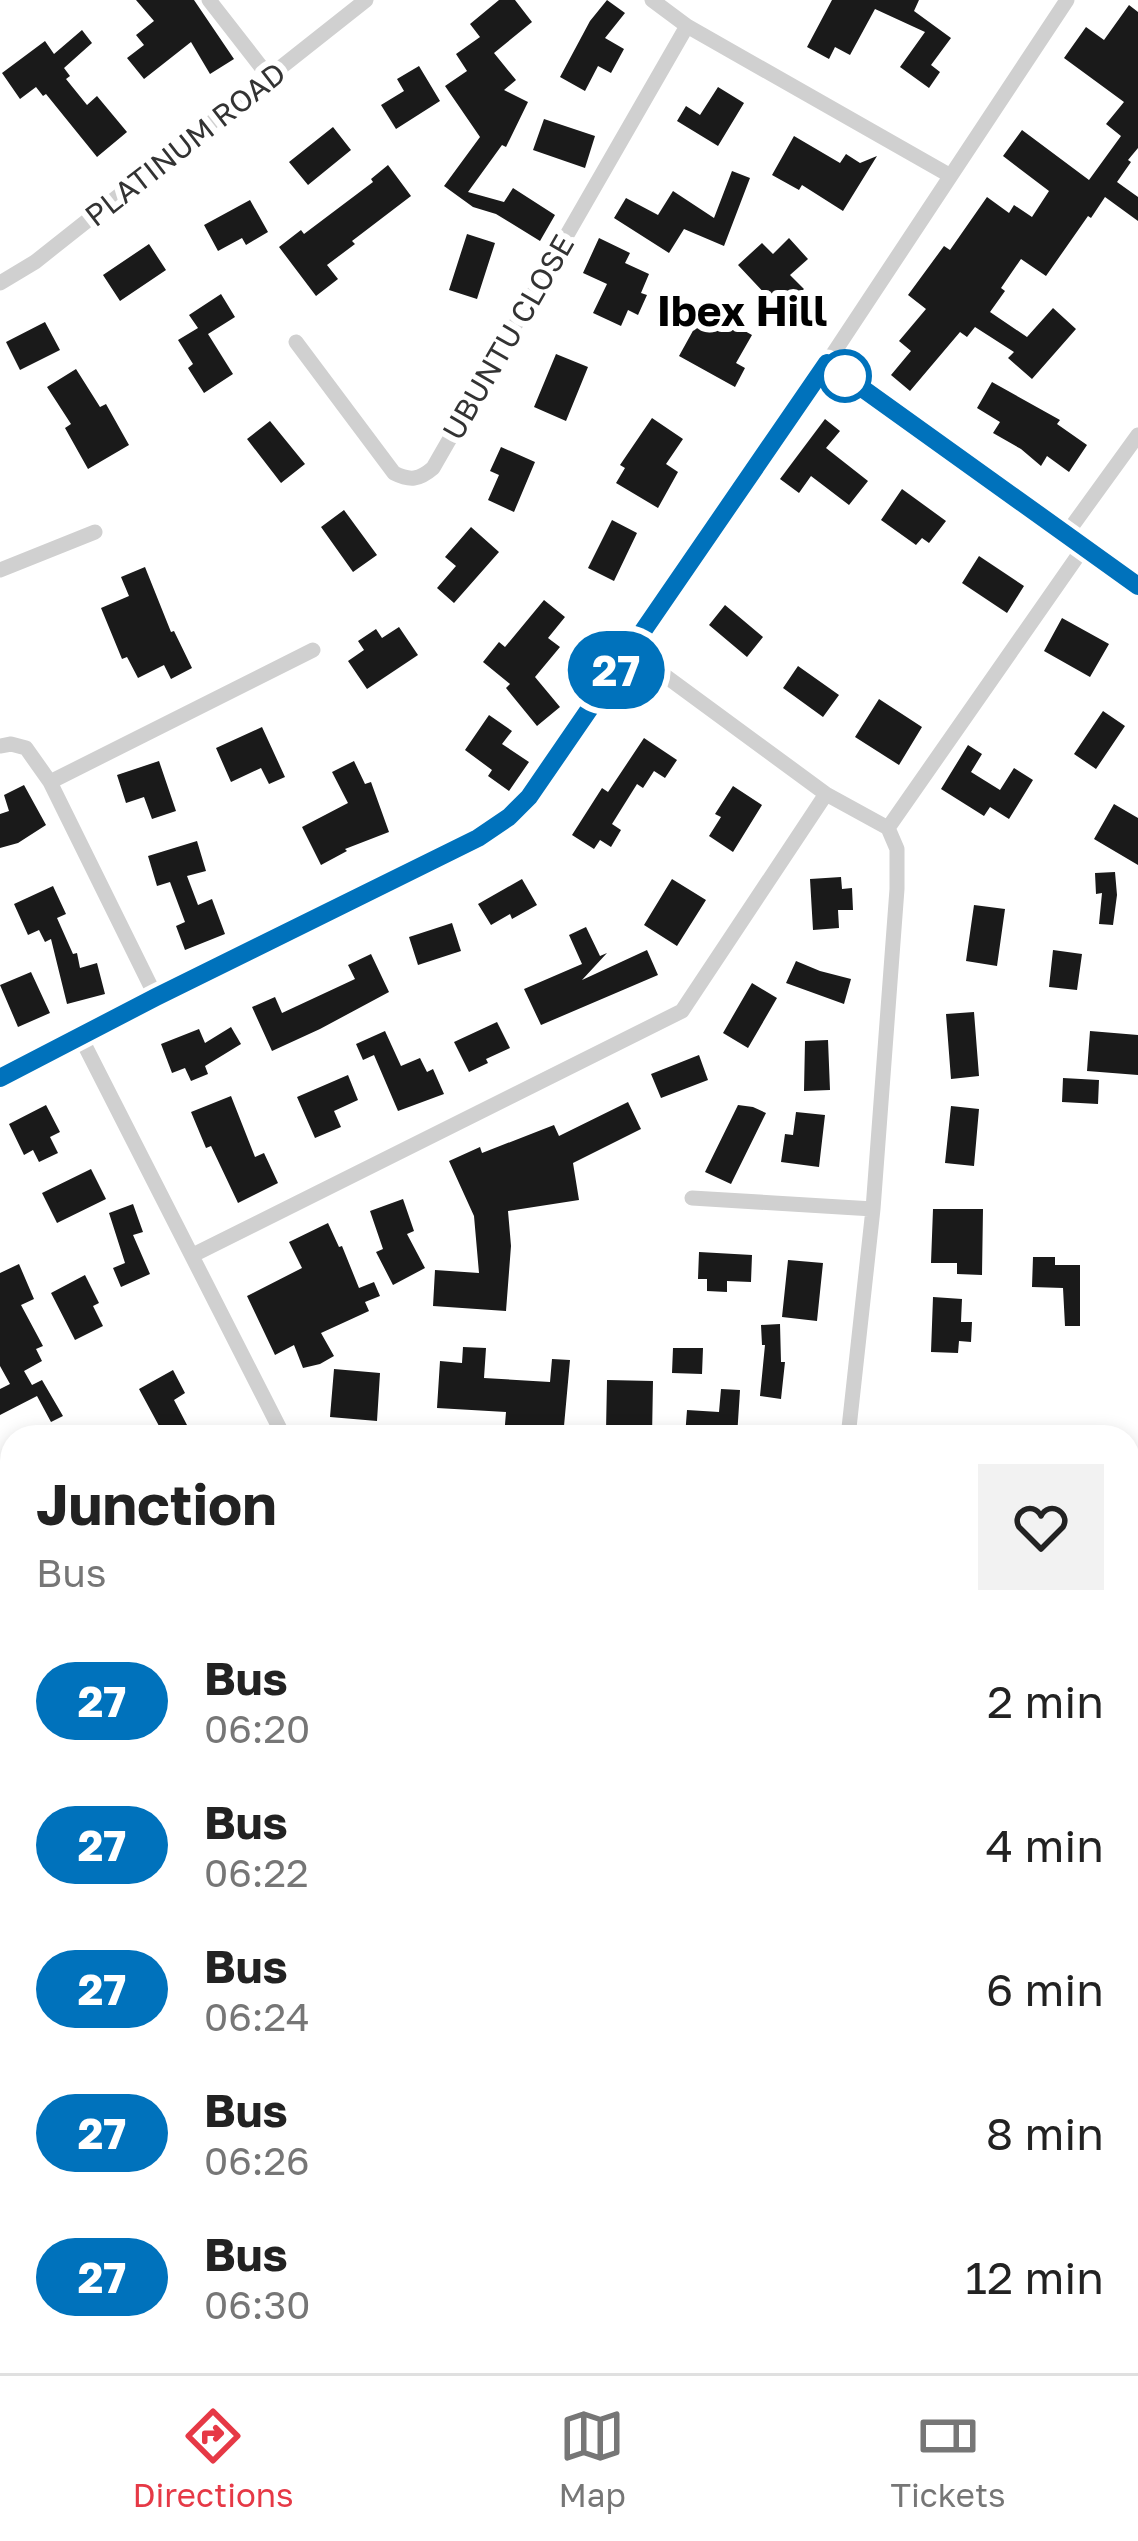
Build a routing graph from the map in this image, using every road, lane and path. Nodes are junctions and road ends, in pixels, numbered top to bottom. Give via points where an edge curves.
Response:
1 (209, 0) edge
2 (366, 0) edge
3 (652, 0) edge
4 (1067, 0) edge
5 (687, 26) junction
6 (268, 77) junction
7 (949, 175) junction
8 (0, 283) edge
9 (296, 343) dead end
10 (827, 363) junction
11 (1138, 435) edge
12 (94, 532) dead end
13 (1067, 533) junction
14 (1084, 548) junction
15 (0, 570) edge
16 (1138, 586) edge
17 (313, 650) dead end
18 (630, 650) junction
19 (0, 746) edge
20 (50, 782) junction
21 (826, 794) junction
22 (888, 828) junction
23 (156, 997) junction
24 (80, 1036) junction
25 (0, 1078) edge
26 (692, 1198) dead end
27 (873, 1209) junction
28 (193, 1256) junction
29 (278, 1425) edge
30 (849, 1425) edge

1 - 6 street
2 - 6 street, PLATINUM ROAD
3 - 5 street
4 - 7 street
5 - 7 street
5 - 9 street, UBUNTU CLOSE via 422,478 394,473
6 - 8 street, PLATINUM ROAD
7 - 10 street
10 - 13 street
10 - 18 street
11 - 13 street
12 - 15 street
13 - 14 street
14 - 16 street
14 - 22 street
17 - 20 street
18 - 21 street
18 - 23 street via 529,797 495,828
19 - 20 street via 26,748
20 - 23 street
21 - 22 street
21 - 28 street via 682,1011
22 - 27 street via 898,867
23 - 24 street
24 - 25 street
24 - 28 street
26 - 27 street
27 - 30 street
28 - 29 street

